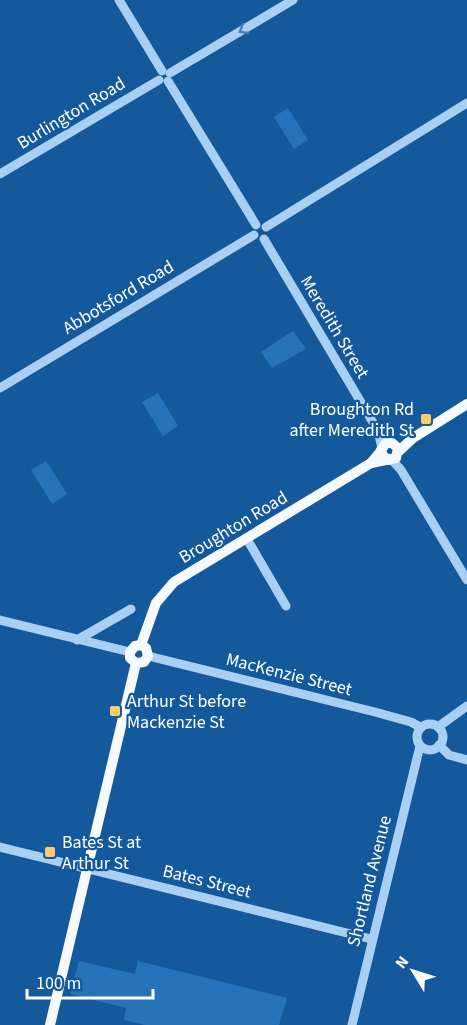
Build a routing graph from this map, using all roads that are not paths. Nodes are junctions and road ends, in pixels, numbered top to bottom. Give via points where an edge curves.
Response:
1 (119, 0) edge
2 (293, 0) edge
3 (165, 76) junction
4 (467, 103) edge
5 (0, 174) edge
6 (258, 229) junction
7 (0, 388) edge
8 (467, 404) edge
9 (391, 451) junction
10 (247, 539) junction
11 (467, 580) edge
12 (286, 606) dead end
13 (130, 609) dead end
14 (0, 622) edge
15 (77, 639) junction
16 (141, 645) junction
17 (130, 652) junction
18 (148, 656) junction
19 (136, 663) junction
20 (467, 706) edge
21 (420, 727) junction
22 (438, 727) junction
23 (439, 745) junction
24 (420, 746) junction
25 (467, 760) edge
26 (0, 847) edge
27 (87, 868) junction
28 (371, 939) junction
29 (50, 1025) edge
30 (352, 1025) edge

1 - 3 street
2 -> 3 street, Burlington Road
3 - 5 street, Burlington Road
3 - 6 street
4 - 6 street, Abbotsford Road
6 - 7 street, Abbotsford Road
6 - 9 street, Meredith Street
8 - 9 main road, Broughton Road
9 - 10 main road, Broughton Road
9 - 11 street, Meredith Street
10 - 12 street
10 - 16 main road, Broughton Road via 174,582 156,603
13 - 15 street
14 - 15 street
15 - 17 street
16 - 17 main road
16 - 18 main road
17 - 19 main road
18 - 19 main road via 144,662
18 - 21 street, MacKenzie Street via 375,712
19 - 27 main road
20 - 22 street
21 - 22 street
21 - 24 street
22 - 23 street via 442,735
23 - 24 street via 434,750
23 - 25 street via 449,755
24 - 28 street, Shortland Avenue
26 - 27 street, Bates Street
27 - 28 street, Bates Street
27 - 29 main road
28 - 30 street, Shortland Avenue

